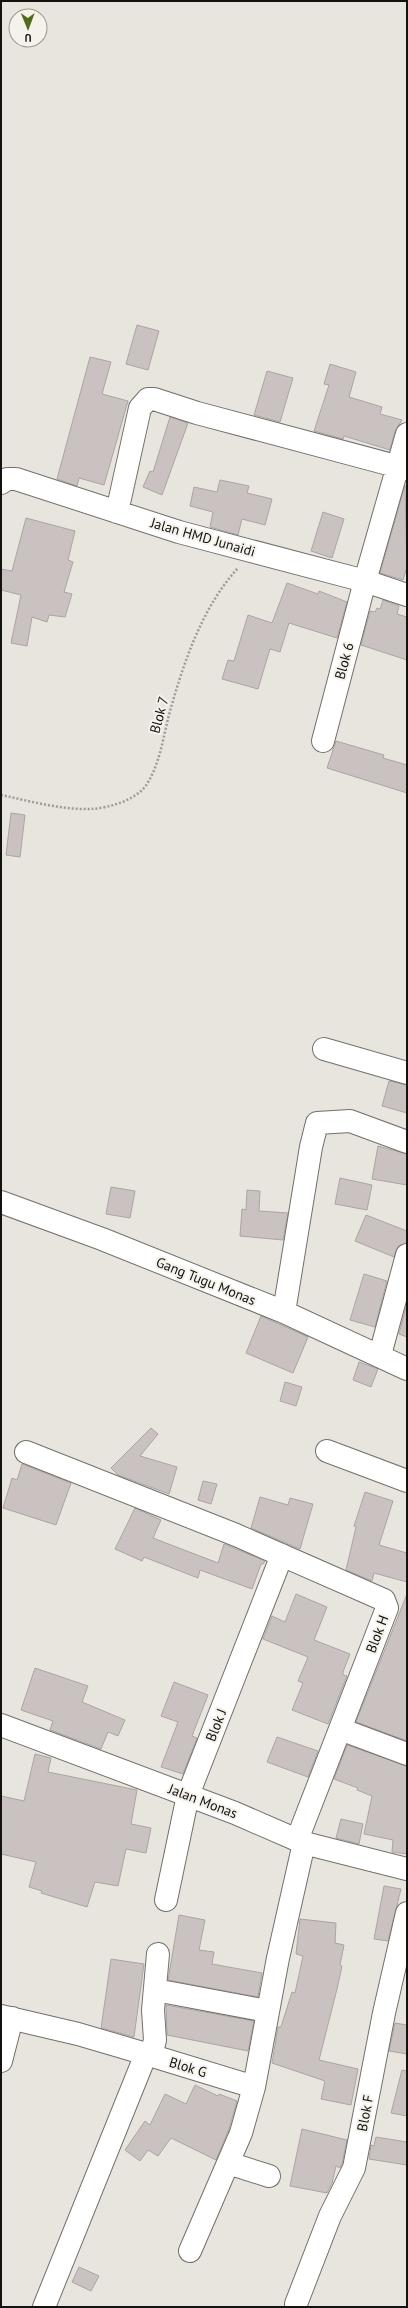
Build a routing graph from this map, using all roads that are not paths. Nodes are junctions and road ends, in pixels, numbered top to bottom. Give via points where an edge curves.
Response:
1 (407, 434) edge
2 (402, 467) edge
3 (1, 483) edge
4 (117, 512) junction
5 (365, 582) junction
6 (407, 595) edge
7 (323, 741) dead end
8 (324, 1048) dead end
9 (407, 1073) edge
10 (407, 1142) edge
11 (1, 1202) edge
12 (407, 1255) edge
13 (284, 1312) junction
14 (380, 1356) junction
15 (407, 1369) edge
16 (327, 1451) dead end
17 (26, 1452) dead end
18 (407, 1481) edge
19 (282, 1555) junction
20 (1, 1725) edge
21 (340, 1729) junction
22 (407, 1754) edge
23 (188, 1795) junction
24 (300, 1841) junction
25 (407, 1869) edge
26 (166, 1900) dead end
27 (407, 1913) edge
28 (158, 1954) dead end
29 (166, 1992) dead end
30 (267, 2011) junction
31 (6, 2017) edge
32 (148, 2055) junction
33 (1, 2061) edge
34 (254, 2087) junction
35 (228, 2163) junction
36 (269, 2176) dead end
37 (190, 2251) dead end
38 (296, 2304) dead end
39 (44, 2307) edge

1 - 2 street, Blok 6
2 - 4 street via 148,399 140,408
2 - 5 street, Blok 6
3 - 4 street, Jalan HMD Junaidi via 8,479 16,479
4 - 5 street, Jalan HMD Junaidi via 178,532
5 - 6 street, Jalan HMD Junaidi
5 - 7 street, Blok 6
8 - 9 street
10 - 13 street via 350,1121 317,1123
11 - 13 street, Gang Tugu Monas via 102,1239
12 - 14 street
13 - 14 street, Gang Tugu Monas
14 - 15 street, Gang Tugu Monas
16 - 18 street
17 - 19 street
19 - 21 street, Blok H via 387,1603
19 - 23 street, Blok J
20 - 23 street, Jalan Monas
21 - 22 street
21 - 24 street
23 - 24 street, Jalan Monas
23 - 26 street, Blok J
24 - 25 street, Jalan Monas
24 - 30 street
27 - 38 street, Blok F via 384,2013 354,2168 330,2216
28 - 32 street via 153,2010 155,2040
29 - 30 street
30 - 34 street
31 - 32 street, Blok G via 78,2034
31 - 33 street
32 - 34 street, Blok G
32 - 39 street
34 - 35 street via 244,2126
35 - 36 street
35 - 37 street

